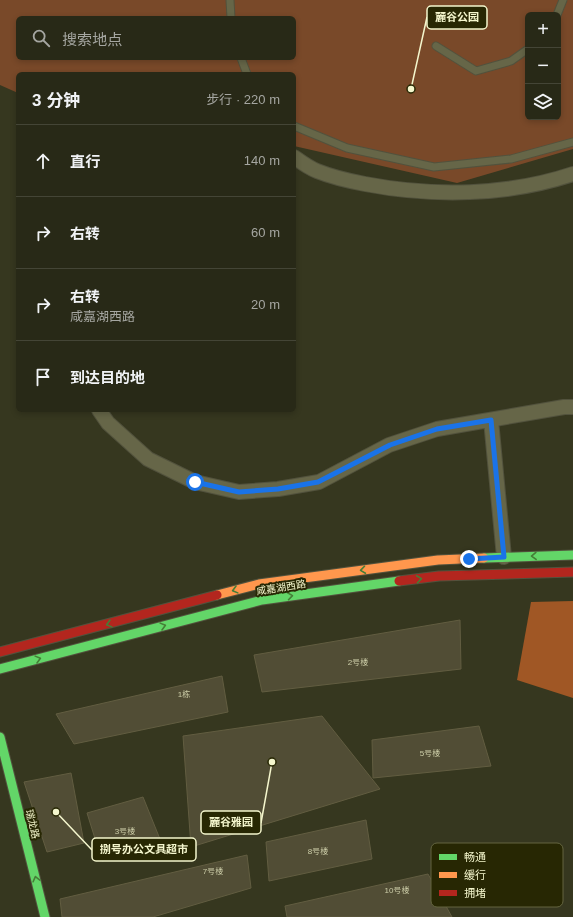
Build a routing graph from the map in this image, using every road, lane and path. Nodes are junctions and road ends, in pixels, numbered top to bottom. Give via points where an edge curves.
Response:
1 (230, 0) edge
2 (563, 0) edge
3 (558, 12) edge
4 (231, 16) edge
5 (436, 46) dead end
6 (525, 51) edge
7 (242, 60) edge
8 (246, 72) edge
9 (296, 127) edge
10 (573, 142) edge
11 (296, 158) edge
12 (573, 174) edge
13 (573, 407) edge
14 (100, 412) edge
15 (491, 420) junction
16 (573, 555) edge
17 (504, 557) junction
18 (573, 572) edge
19 (0, 652) edge
20 (0, 669) edge
21 (0, 737) edge
22 (45, 917) edge

1 - 4 lane
2 - 3 lane
5 - 6 lane via 476,71 511,62
7 - 8 lane
9 - 10 lane via 347,148 434,167 511,159
11 - 12 street via 316,171 348,180 392,189 421,191 468,192 506,189 549,182
13 - 15 street
14 - 15 street via 108,423 148,458 195,482 239,492 318,482 390,445 437,429
15 - 17 street
16 -> 17 main road, 咸嘉湖西路
17 -> 19 main road, 咸嘉湖西路 via 438,560 258,584
20 -> 18 main road, 咸嘉湖西路 via 262,600 439,576
22 -> 21 main road, 瑞龙路

